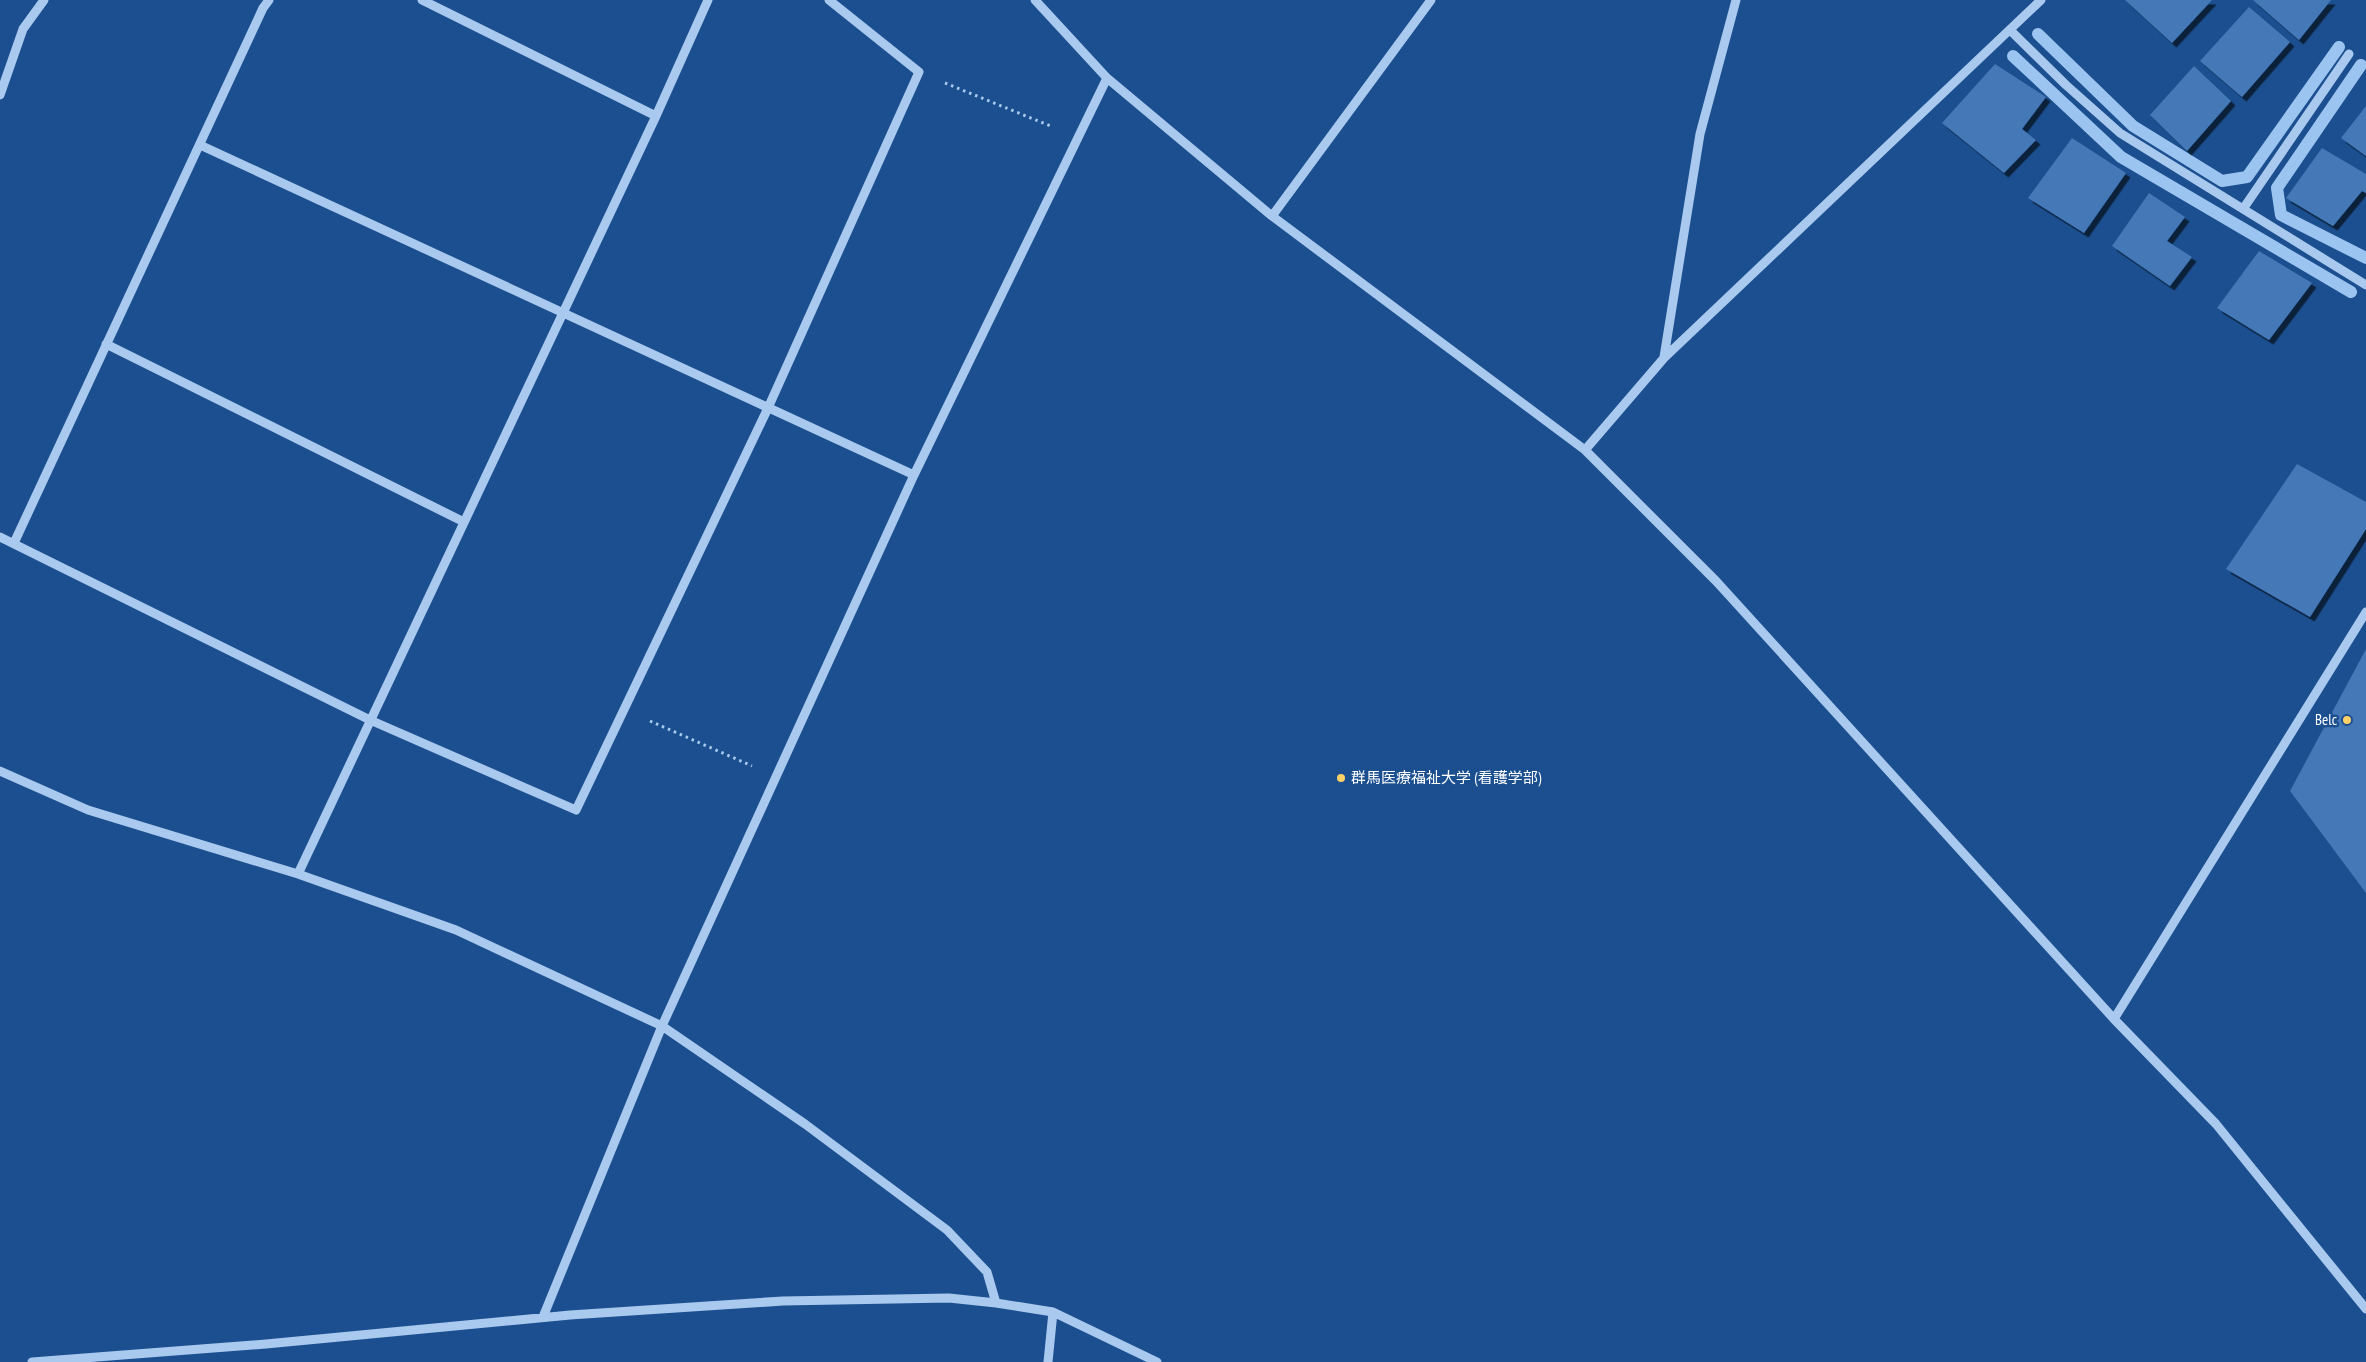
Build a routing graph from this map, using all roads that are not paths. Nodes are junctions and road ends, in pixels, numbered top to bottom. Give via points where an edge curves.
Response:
1 (44, 0) edge
2 (269, 0) edge
3 (422, 0) edge
4 (708, 0) edge
5 (829, 0) edge
6 (1431, 0) edge
7 (1736, 0) edge
8 (2041, 0) edge
9 (1037, 1) edge
10 (2010, 30) junction
11 (2349, 54) dead end
12 (1107, 78) junction
13 (0, 96) edge
14 (656, 116) junction
15 (200, 145) junction
16 (2244, 209) junction
17 (1272, 216) junction
18 (2366, 285) edge
19 (563, 313) junction
20 (106, 344) junction
21 (1664, 358) junction
22 (768, 408) junction
23 (1585, 450) junction
24 (914, 474) junction
25 (464, 522) junction
26 (0, 537) edge
27 (14, 543) junction
28 (2366, 612) edge
29 (370, 720) junction
30 (0, 771) edge
31 (298, 874) junction
32 (2114, 1019) junction
33 (662, 1026) junction
34 (996, 1302) junction
35 (2366, 1309) edge
36 (1053, 1312) junction
37 (543, 1318) junction
38 (32, 1362) edge
39 (1048, 1362) edge
40 (1157, 1362) edge

1 - 13 street via 23,29
2 - 15 street
3 - 14 street
4 - 14 street
5 - 22 street via 919,72
6 - 17 street
7 - 21 street via 1700,134
8 - 10 street
9 - 12 street
10 - 16 street via 2120,133
10 - 21 street
11 - 16 street
12 - 17 street
12 - 24 street
14 - 19 street
15 - 19 street
15 - 20 street
16 - 18 street
17 - 23 street
19 - 22 street
19 - 25 street
20 - 25 street
20 - 27 street
21 - 23 street
22 - 24 street
22 - 29 street via 576,810
23 - 32 street via 1716,581
24 - 33 street
25 - 29 street
26 - 27 street
27 - 29 street
28 - 32 street
29 - 31 street
30 - 31 street via 88,810
31 - 33 street via 456,930
32 - 35 street via 2216,1124
33 - 34 street via 805,1124 947,1230 987,1272
33 - 37 street
34 - 36 street
34 - 37 street via 949,1298 783,1301
36 - 39 street
36 - 40 street
37 - 38 street

